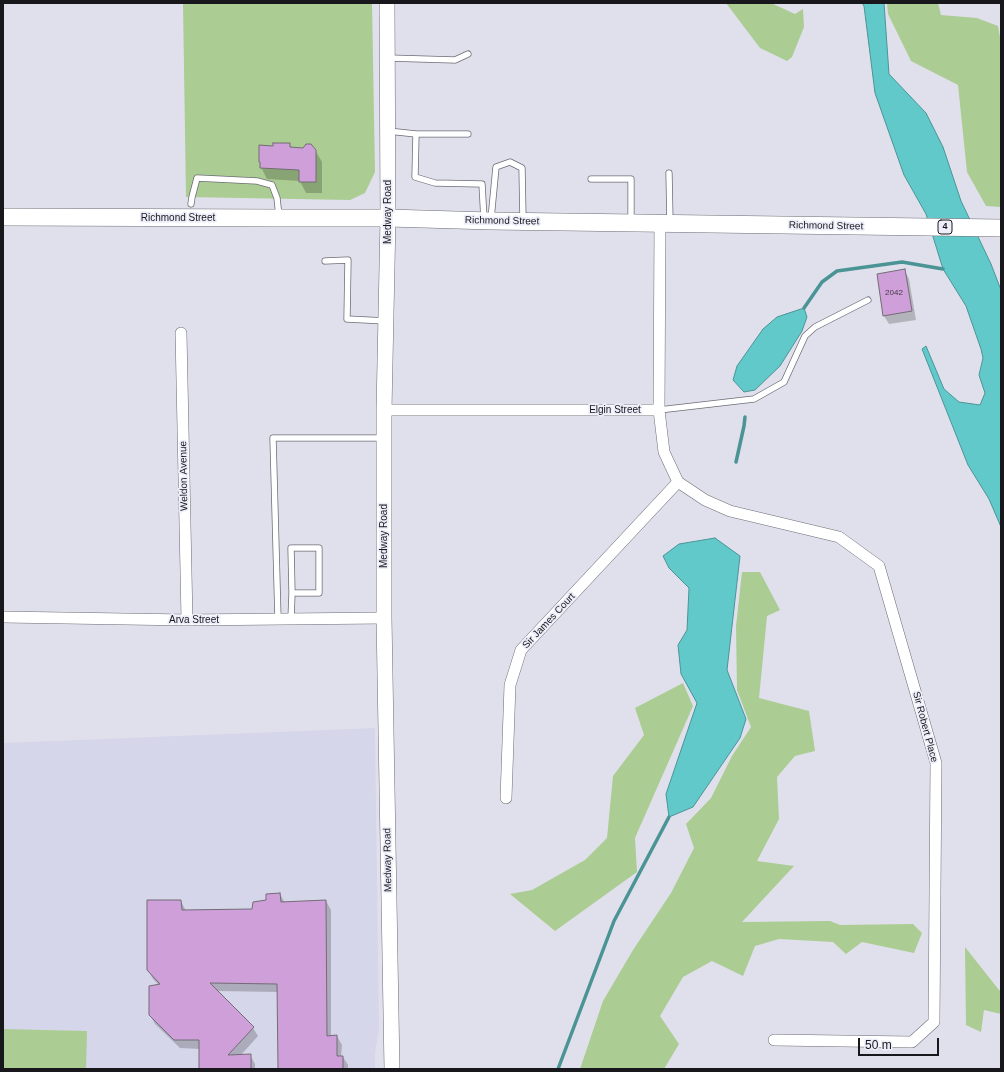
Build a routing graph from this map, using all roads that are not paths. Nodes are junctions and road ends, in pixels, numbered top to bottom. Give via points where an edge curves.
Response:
1 (387, 3) edge
2 (468, 54) dead end
3 (388, 58) junction
4 (388, 131) junction
5 (416, 134) junction
6 (468, 134) dead end
7 (670, 173) dead end
8 (591, 179) dead end
9 (191, 204) dead end
10 (3, 217) edge
11 (280, 218) junction
12 (388, 218) junction
13 (487, 221) junction
14 (524, 221) junction
15 (631, 223) junction
16 (665, 223) junction
17 (1001, 228) edge
18 (325, 261) dead end
19 (868, 300) dead end
20 (386, 321) junction
21 (181, 333) dead end
22 (384, 410) junction
23 (659, 410) junction
24 (384, 438) junction
25 (678, 482) junction
26 (292, 593) junction
27 (3, 617) edge
28 (384, 618) junction
29 (291, 619) junction
30 (187, 620) junction
31 (278, 620) junction
32 (506, 798) dead end
33 (774, 1040) dead end
34 (392, 1069) edge

1 - 3 main road, Medway Road
2 - 3 lane via 455,60
3 - 4 main road, Medway Road
4 - 5 lane
4 - 12 main road, Medway Road
5 - 6 lane
5 - 13 lane via 415,177 435,183 482,184
7 - 16 lane
8 - 15 lane via 631,179
9 - 11 lane via 197,178 257,181 272,185
10 - 11 main road, Richmond Street
11 - 12 main road, Richmond Street
12 - 13 main road, Richmond Street
12 - 20 main road, Medway Road
13 - 14 main road, Richmond Street
13 - 14 lane via 496,167 510,162 522,168
14 - 15 main road, Richmond Street
15 - 16 main road, Richmond Street
16 - 17 main road, Richmond Street / 4
16 - 23 street
18 - 20 lane via 348,260 347,319
19 - 23 lane via 805,336 784,382 754,399
20 - 22 main road, Medway Road
21 - 30 street, Weldon Avenue
22 - 23 street, Elgin Street
22 - 24 main road, Medway Road
23 - 25 street via 664,452
24 - 28 main road, Medway Road
24 - 31 lane via 273,438
25 - 32 street, Sir James Court via 522,650 510,685
25 - 33 street, Sir Robert Place via 705,500 730,511 839,537 879,566 936,764 934,1022 912,1042
26 - 26 lane via 291,548 319,548 319,593
26 - 29 lane
27 - 30 street, Arva Street
28 - 29 street, Arva Street
28 - 34 main road, Medway Road
29 - 31 street, Arva Street
30 - 31 street, Arva Street

